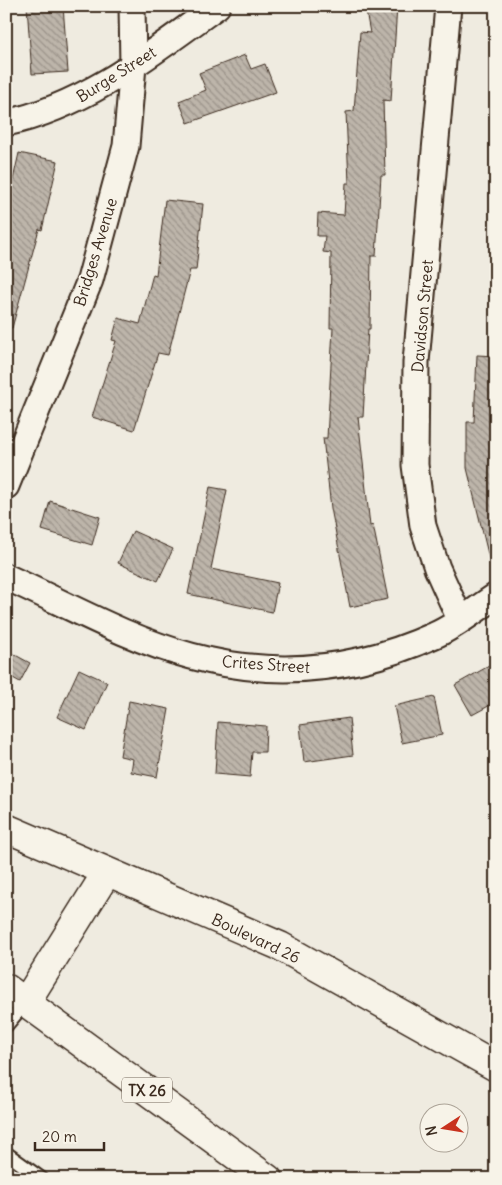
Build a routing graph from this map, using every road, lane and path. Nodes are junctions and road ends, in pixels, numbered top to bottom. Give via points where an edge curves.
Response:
1 (132, 6) edge
2 (217, 6) edge
3 (448, 6) edge
4 (133, 66) junction
5 (6, 123) edge
6 (6, 486) edge
7 (6, 577) edge
8 (496, 596) edge
9 (460, 619) junction
10 (6, 828) edge
11 (107, 872) junction
12 (16, 995) edge
13 (6, 1026) edge
14 (496, 1067) edge
15 (6, 1153) edge
16 (42, 1179) edge
17 (268, 1179) edge

1 - 4 street, Bridges Avenue
2 - 4 street, Burge Street
3 - 9 street, Davidson Street via 416,362 416,465 423,526 437,568
4 - 5 street, Burge Street via 65,105
4 - 6 street, Bridges Avenue via 126,146 90,280
7 - 9 street, Crites Street via 132,635 190,656 239,666 331,667 374,659 437,634
8 - 9 street, Crites Street
10 - 11 main road, Boulevard 26
11 - 12 main road
11 - 14 main road, Boulevard 26 via 280,946
12 - 13 lane
12 - 17 main road, TX 26
15 - 16 lane

